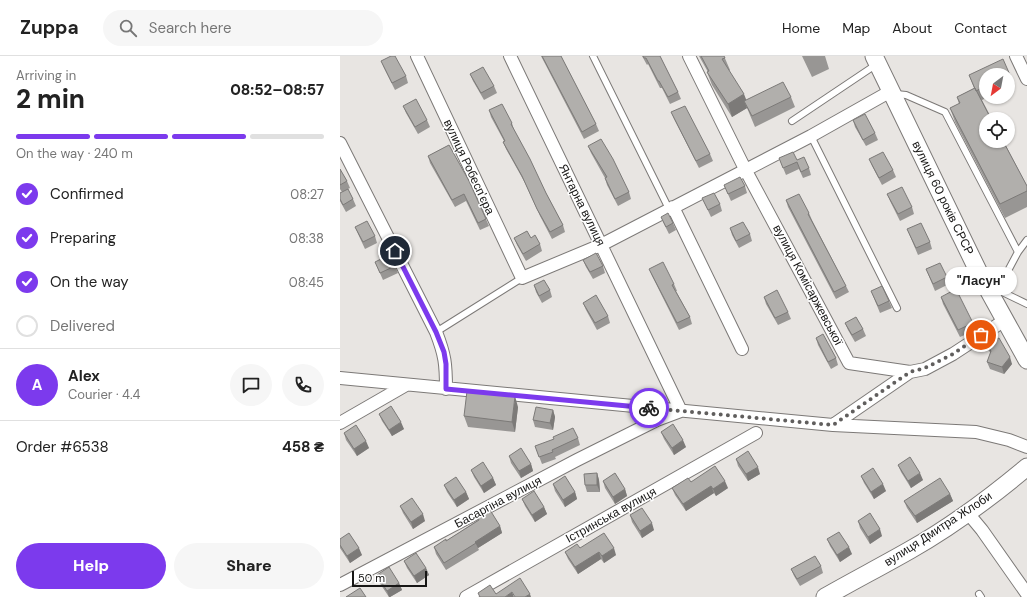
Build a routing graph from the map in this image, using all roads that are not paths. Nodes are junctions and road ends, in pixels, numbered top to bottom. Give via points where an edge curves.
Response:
1 (417, 56) edge
2 (510, 56) edge
3 (593, 56) edge
4 (689, 56) edge
5 (1016, 56) edge
6 (876, 60) edge
7 (1027, 79) edge
8 (891, 91) junction
9 (792, 122) dead end
10 (811, 136) junction
11 (340, 143) edge
12 (746, 169) junction
13 (671, 208) junction
14 (1027, 240) edge
15 (601, 245) junction
16 (1018, 252) junction
17 (522, 278) junction
18 (996, 294) junction
19 (1027, 304) edge
20 (897, 308) dead end
21 (1005, 320) junction
22 (436, 332) junction
23 (742, 349) dead end
24 (1027, 360) edge
25 (910, 372) junction
26 (340, 378) edge
27 (406, 385) junction
28 (446, 389) junction
29 (681, 411) junction
30 (340, 422) edge
31 (833, 425) junction
32 (756, 432) dead end
33 (1027, 447) edge
34 (1027, 467) edge
35 (967, 512) junction
36 (340, 585) edge
37 (1027, 594) edge
38 (466, 597) edge
39 (825, 597) edge

1 - 17 street, вулиця Робесп'єра
2 - 15 street, Янтарна вулиця
3 - 13 lane
4 - 12 street, вулиця Комісаржевської
5 - 7 street
6 - 8 street, вулиця 60 років СРСР
6 - 9 lane
8 - 10 street
8 - 16 lane via 945,112
8 - 18 street, вулиця 60 років СРСР via 980,275
10 - 12 street
10 - 20 lane
11 - 22 street
12 - 13 street
12 - 25 street, вулиця Комісаржевської via 849,363
13 - 15 street
13 - 23 street
14 - 16 lane
15 - 17 street
15 - 29 street, Янтарна вулиця
16 - 18 lane
17 - 22 lane
18 - 19 lane
18 - 21 street, вулиця 60 років СРСР
21 - 24 street, вулиця 60 років СРСР
21 - 25 street, вулиця Комісаржевської via 953,354 925,368
22 - 28 street via 444,352
25 - 31 street
26 - 27 street
27 - 28 street
27 - 30 street
28 - 29 street
29 - 31 street
29 - 36 street, Басаргіна вулиця via 657,420 577,460
31 - 33 street via 976,432
32 - 38 street, Істринська вулиця
34 - 35 street, вулиця Дмитра Жлоби
35 - 37 street
35 - 39 street, вулиця Дмитра Жлоби via 911,550

